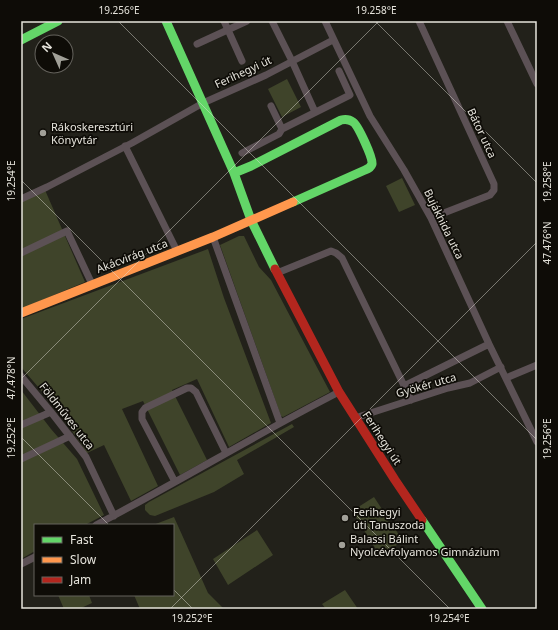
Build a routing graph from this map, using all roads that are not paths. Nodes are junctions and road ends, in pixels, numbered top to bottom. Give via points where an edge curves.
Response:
1 (58, 21) edge
2 (166, 21) edge
3 (224, 21) edge
4 (247, 21) edge
5 (272, 21) edge
6 (325, 21) edge
7 (419, 21) edge
8 (508, 21) edge
9 (228, 30) junction
10 (21, 40) edge
11 (333, 40) junction
12 (197, 44) dead end
13 (242, 61) dead end
14 (292, 62) junction
15 (339, 70) dead end
16 (537, 84) edge
17 (203, 103) junction
18 (272, 106) dead end
19 (315, 112) junction
20 (282, 129) junction
21 (125, 146) junction
22 (242, 153) dead end
23 (234, 173) junction
24 (21, 199) edge
25 (431, 218) junction
26 (251, 220) junction
27 (213, 237) junction
28 (177, 251) junction
29 (21, 254) edge
30 (277, 273) junction
31 (92, 284) junction
32 (21, 313) edge
33 (489, 344) junction
34 (537, 365) edge
35 (501, 368) junction
36 (21, 376) edge
37 (506, 378) junction
38 (404, 386) junction
39 (339, 392) junction
40 (411, 400) junction
41 (51, 412) junction
42 (355, 418) junction
43 (280, 423) junction
44 (21, 425) edge
45 (70, 436) junction
46 (537, 442) edge
47 (226, 453) junction
48 (21, 460) edge
49 (175, 482) junction
50 (114, 516) junction
51 (98, 524) edge
52 (34, 558) edge
53 (21, 564) edge
54 (482, 609) edge

1 - 10 main road
2 - 17 main road, Ferihegyi út
3 - 9 street, Ferihegyi út
4 - 9 street
5 - 14 street
6 - 11 street, Bujákhida utca
7 - 25 street, Bátor utca via 494,184 494,190 490,195
8 - 16 street
9 - 12 street
9 - 13 street, Ferihegyi út
11 - 14 street, Ferihegyi út
11 - 25 street, Bujákhida utca via 370,116
14 - 17 street, Ferihegyi út
14 - 19 street
15 - 19 street via 350,95
17 - 21 street
17 - 23 main road, Ferihegyi út
18 - 20 street
19 - 20 street
20 - 22 street via 279,134
21 - 24 street
21 - 28 street
23 - 26 main road, Ferihegyi út
23 - 26 main road via 347,119 355,123 372,158 370,168
25 - 33 street, Bujákhida utca
26 - 27 main road, Akácvirág utca
26 - 30 main road, Ferihegyi út
27 - 28 main road, Akácvirág utca
27 - 43 street
28 - 31 main road, Akácvirág utca
29 - 31 street via 67,231
30 - 38 street via 331,251 342,258
30 - 39 main road, Ferihegyi út
31 - 32 main road, Akácvirág utca
33 - 35 street, Bujákhida utca
33 - 38 street
34 - 37 street
35 - 37 street, Bujákhida utca
35 - 40 street, Gyökér utca via 470,384
36 - 41 street, Földműves utca
37 - 46 street, Bujákhida utca
38 - 40 street
39 - 42 main road, Ferihegyi út
39 - 43 street
40 - 42 street, Gyökér utca
41 - 44 street
41 - 45 street, Földműves utca
42 - 54 main road, Ferihegyi út
43 - 47 street
45 - 48 street
45 - 50 street, Földműves utca via 86,457
47 - 49 street
47 - 49 street via 192,388 145,408 142,419
49 - 50 street
50 - 51 street
52 - 53 street

